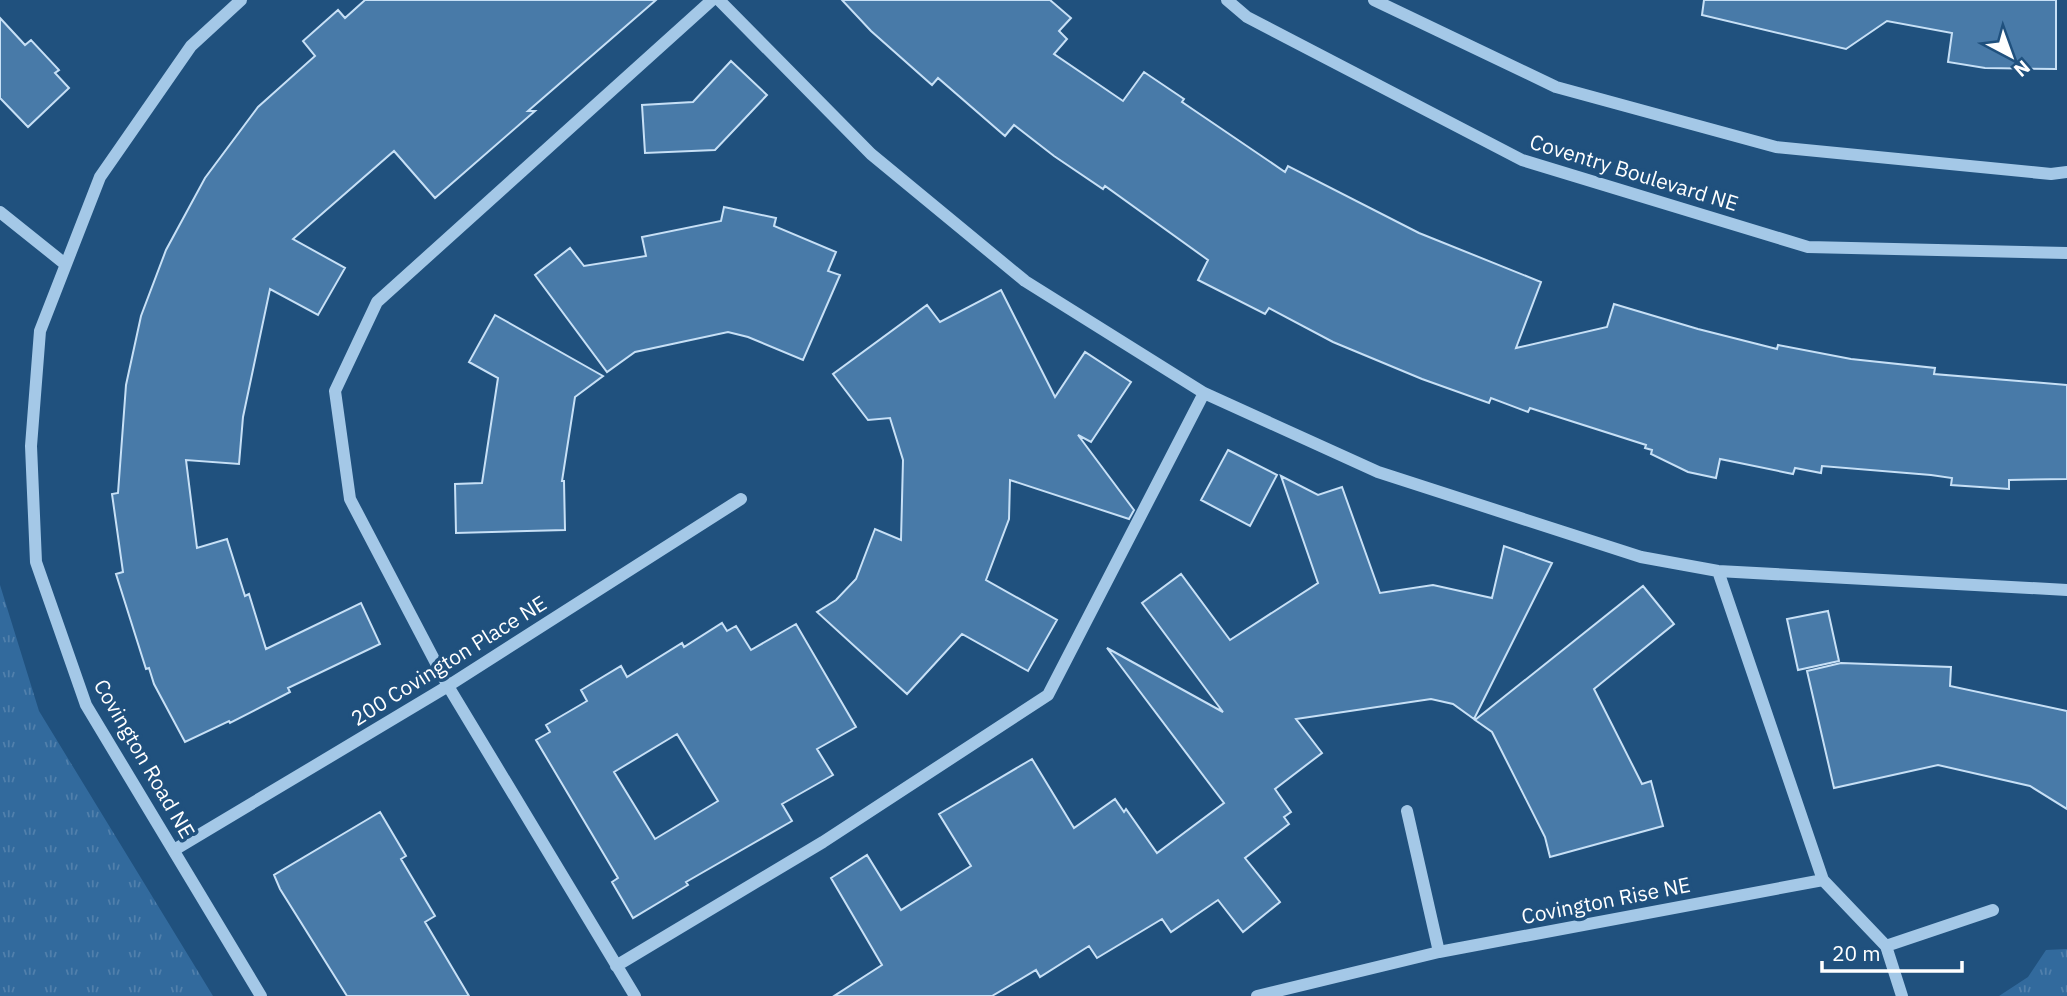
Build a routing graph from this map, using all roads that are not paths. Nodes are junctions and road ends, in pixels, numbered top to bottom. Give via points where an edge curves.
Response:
1 (241, 0) edge
2 (712, 0) edge
3 (719, 0) edge
4 (1227, 0) edge
5 (1374, 0) edge
6 (2067, 172) edge
7 (0, 212) edge
8 (2067, 253) edge
9 (65, 264) junction
10 (1203, 393) junction
11 (741, 499) dead end
12 (1718, 571) junction
13 (2067, 590) edge
14 (448, 686) junction
15 (1407, 811) dead end
16 (174, 850) junction
17 (1823, 880) junction
18 (1993, 910) dead end
19 (1886, 946) junction
20 (1439, 952) junction
21 (616, 967) junction
22 (261, 996) edge
23 (635, 996) edge
24 (1257, 996) edge
25 (1902, 996) edge

1 - 9 street, Covington Road NE via 191,46 100,177
2 - 14 street via 377,302 335,391 350,499
3 - 10 street via 871,154 1025,281
4 - 8 street, Coventry Boulevard NE via 1247,17 1522,160 1808,247
5 - 6 street via 1556,88 1776,147
7 - 9 street
9 - 16 street, Covington Road NE via 40,331 32,446 36,562 86,705
10 - 12 street via 1378,472 1641,557
10 - 21 street via 1048,695 823,842
11 - 14 street, 200 Covington Place NE
12 - 13 street
12 - 17 street
14 - 16 street, 200 Covington Place NE
14 - 21 street
15 - 20 street
16 - 22 street, Covington Road NE
17 - 19 street
17 - 20 street, Covington Rise NE
18 - 19 street
19 - 25 street
20 - 24 street, Covington Rise NE
21 - 23 street

